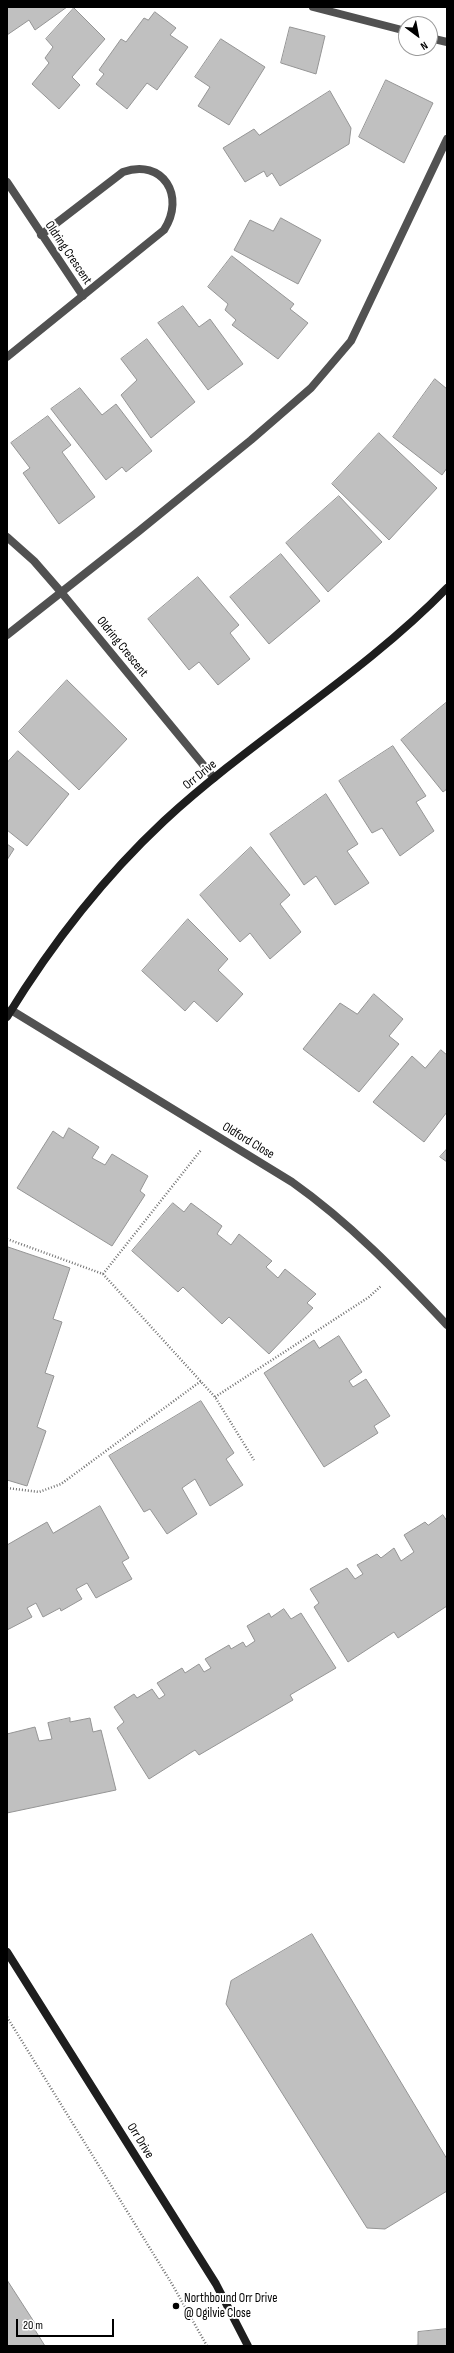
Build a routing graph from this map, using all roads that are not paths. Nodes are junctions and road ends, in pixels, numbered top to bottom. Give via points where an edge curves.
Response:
1 (313, 7) edge
2 (398, 29) edge
3 (447, 139) edge
4 (7, 182) edge
5 (41, 235) junction
6 (83, 296) junction
7 (7, 357) edge
8 (7, 537) edge
9 (447, 588) edge
10 (61, 592) junction
11 (7, 634) edge
12 (214, 778) junction
13 (9, 1014) edge
14 (447, 1325) edge
15 (7, 1952) edge
16 (248, 2346) edge

1 - 2 street
3 - 10 street via 350,341 310,388 251,440
4 - 5 street, Oldring Crescent
5 - 6 street, Oldring Crescent
5 - 6 street via 123,172 134,168 148,170 159,175 167,183 174,203 172,218 164,230
6 - 7 street, Oldring Crescent
8 - 10 street, Oldring Crescent via 34,561
9 - 12 street, Orr Drive via 372,656
10 - 11 street
10 - 12 street, Oldring Crescent
12 - 13 street, Orr Drive via 164,821 115,869 54,944
13 - 14 street, Oldford Close via 292,1182 345,1222
15 - 16 street, Orr Drive via 216,2284

